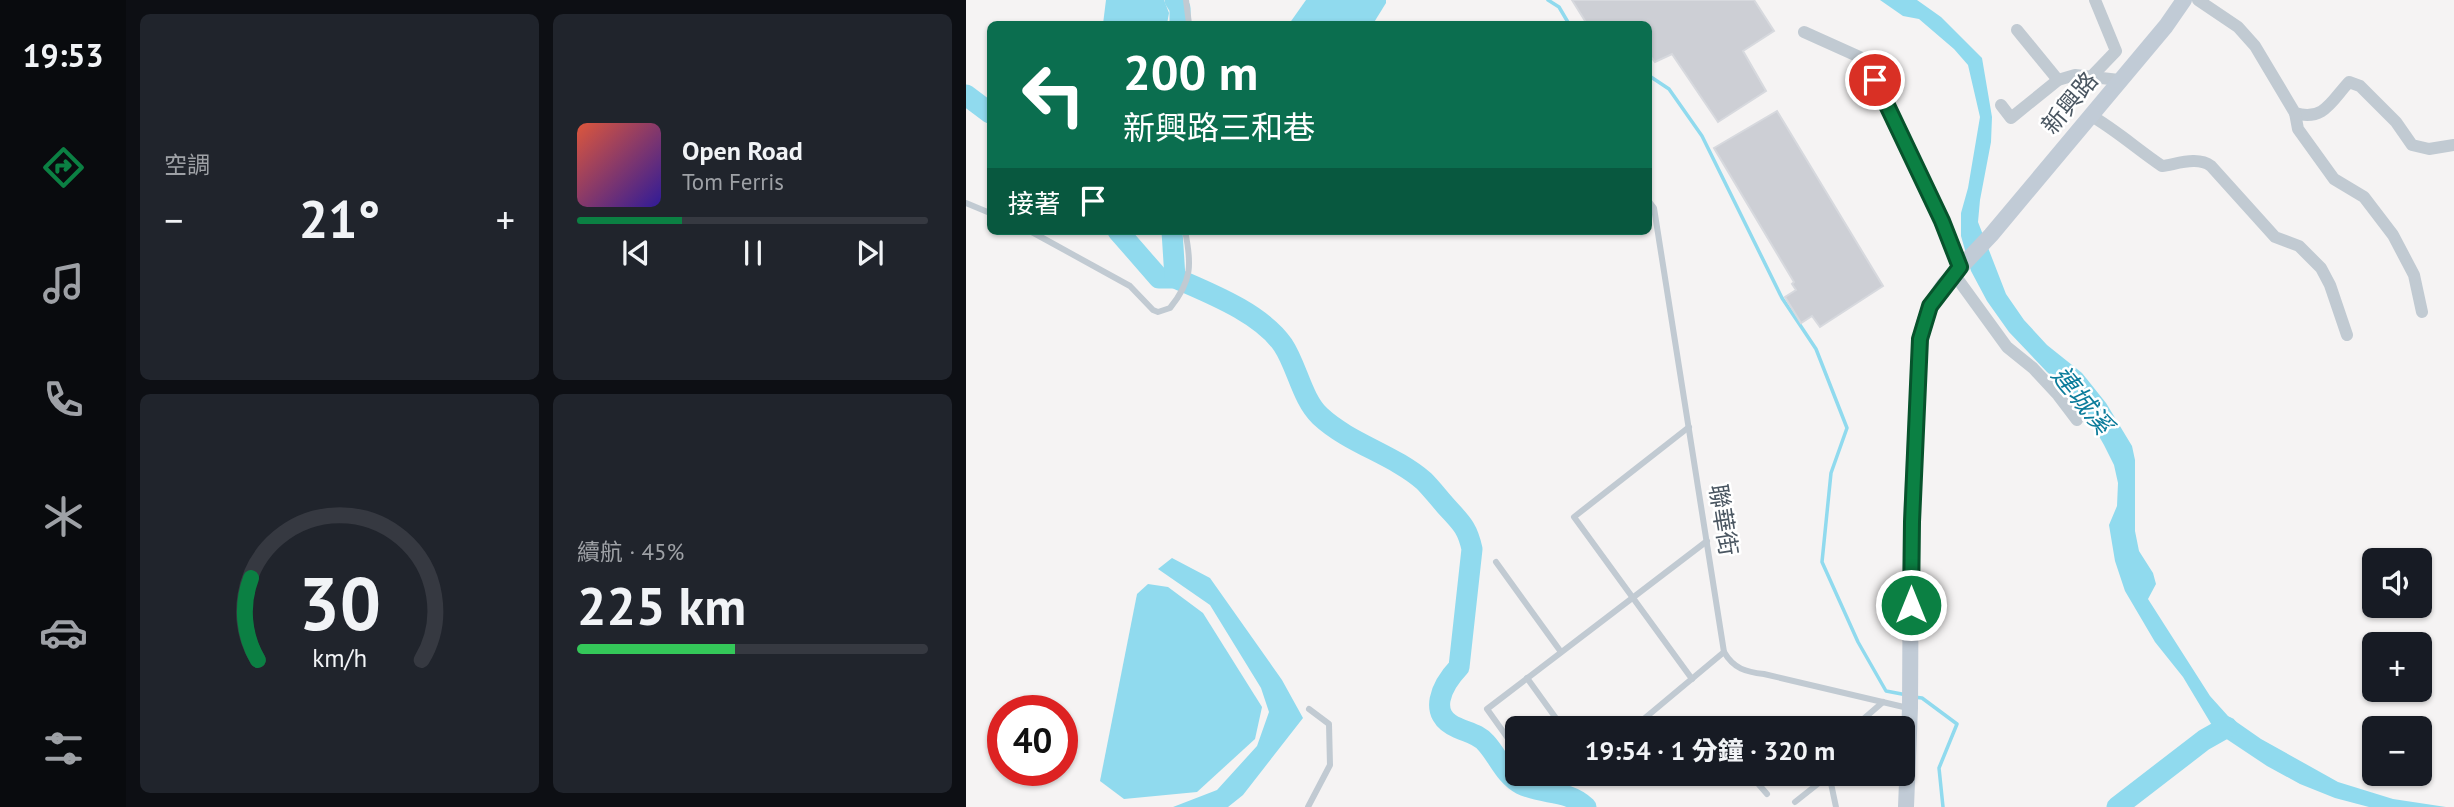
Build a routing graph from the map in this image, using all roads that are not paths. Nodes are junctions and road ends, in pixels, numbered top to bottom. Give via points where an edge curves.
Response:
1 (1186, 0) edge
2 (2095, 0) edge
3 (2184, 0) edge
4 (2198, 0) edge
5 (1189, 21) edge
6 (2017, 30) dead end
7 (1804, 32) dead end
8 (2091, 77) junction
9 (2058, 80) junction
10 (2119, 80) junction
11 (2001, 105) dead end
12 (2295, 113) junction
13 (2090, 115) junction
14 (2454, 145) edge
15 (966, 203) edge
16 (1652, 205) edge
17 (987, 212) edge
18 (1037, 235) edge
19 (1186, 235) edge
20 (1959, 268) junction
21 (2422, 312) dead end
22 (2347, 335) dead end
23 (2077, 421) dead end
24 (1689, 427) junction
25 (1707, 541) junction
26 (1496, 562) dead end
27 (1633, 597) junction
28 (1561, 652) junction
29 (1724, 652) junction
30 (1527, 678) junction
31 (1692, 679) junction
32 (1910, 700) junction
33 (1884, 702) junction
34 (1309, 709) dead end
35 (1554, 716) edge
36 (1647, 716) edge
37 (1867, 716) edge
38 (1505, 734) edge
39 (1760, 786) edge
40 (1814, 786) edge
41 (1832, 786) edge
42 (1767, 794) dead end
43 (1795, 802) dead end
44 (1308, 807) edge
45 (1836, 807) edge
46 (1906, 807) edge

1 - 5 lane
2 - 8 street via 2116,51
3 - 10 street, 新興路
4 - 12 street via 2238,27 2255,46
6 - 9 street
7 - 20 street via 1864,58 1942,221
8 - 9 street
8 - 10 street
9 - 11 street via 2011,118
10 - 13 street, 新興路
12 - 14 street via 2307,117 2319,113 2352,82 2396,122 2412,145 2429,149
12 - 21 street via 2298,129 2334,179 2364,197 2393,235 2414,275
13 - 20 street, 新興路
13 - 22 street via 2162,166 2205,161 2211,166 2275,237 2299,246 2321,268
15 - 17 lane
16 - 24 lane, 聯華街
18 - 19 lane via 1130,286 1158,312 1170,308 1190,276
20 - 23 street via 2007,347 2049,386
20 - 32 street via 1930,306 1920,339
24 - 25 lane, 聯華街
24 - 27 lane via 1574,517
25 - 27 lane
25 - 29 lane, 聯華街
26 - 28 lane
27 - 28 lane
27 - 31 lane
28 - 30 lane
29 - 31 lane
29 - 33 lane via 1744,672
30 - 35 lane
30 - 38 lane via 1487,709
31 - 36 lane
32 - 33 lane
32 - 46 street
33 - 37 lane
34 - 44 lane via 1329,724 1330,765
39 - 42 lane
40 - 43 lane
41 - 45 lane

